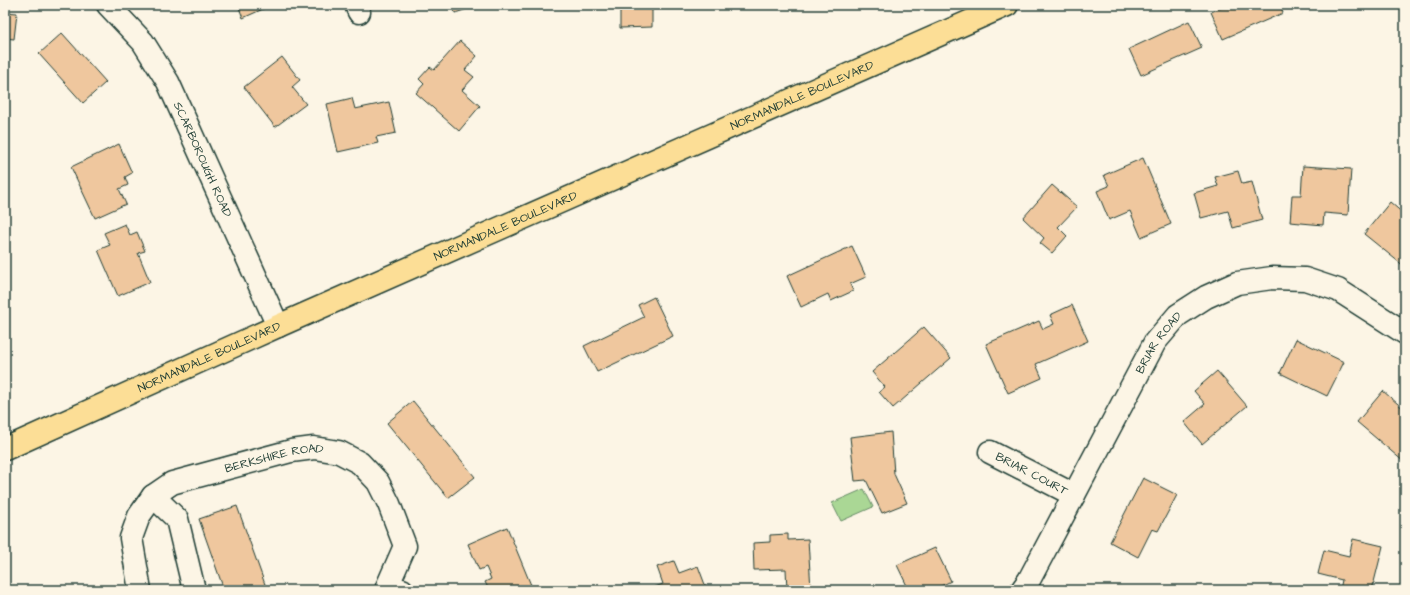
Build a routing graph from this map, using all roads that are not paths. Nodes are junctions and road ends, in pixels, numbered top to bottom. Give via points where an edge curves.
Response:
1 (108, 5) edge
2 (1007, 5) edge
3 (278, 326) junction
4 (1405, 333) edge
5 (5, 449) edge
6 (990, 452) dead end
7 (153, 496) junction
8 (1074, 496) junction
9 (394, 588) edge
10 (140, 590) edge
11 (194, 590) edge
12 (1022, 590) edge

1 - 3 street, SCARBOROUGH ROAD via 143,42 168,82
2 - 3 main road, NORMANDALE BOULEVARD
3 - 5 main road, NORMANDALE BOULEVARD
4 - 8 street, BRIAR ROAD via 1338,290 1306,279 1272,278 1238,283 1206,297 1178,315 1155,342
6 - 8 street, BRIAR COURT
7 - 9 street, BERKSHIRE ROAD via 172,483 291,451 314,448 339,452 360,463 378,482 389,504 405,546
7 - 10 street, BERKSHIRE ROAD via 139,516 131,538
7 - 11 street via 177,519
8 - 12 street, BRIAR ROAD

